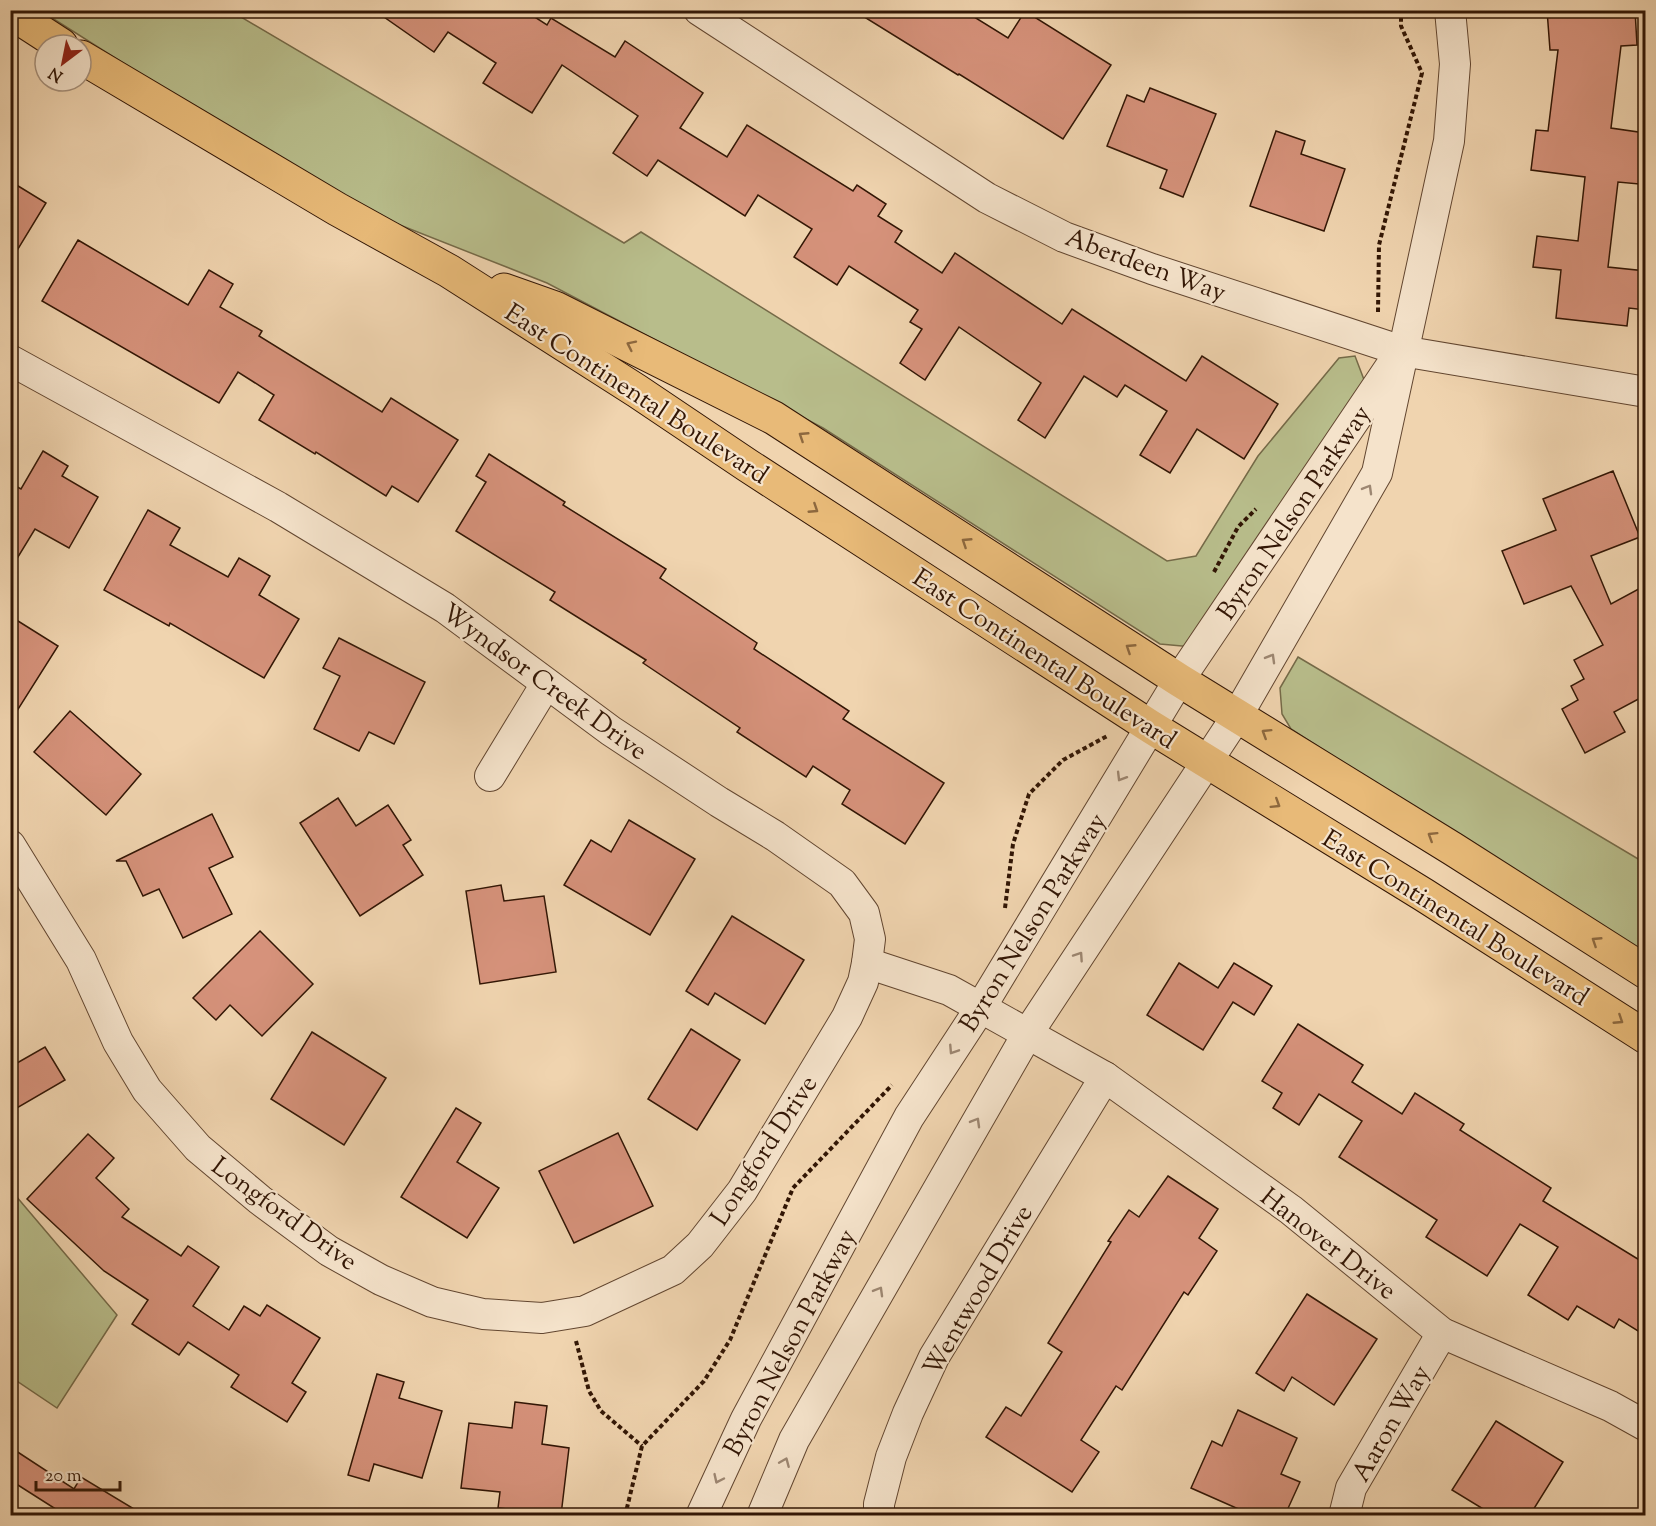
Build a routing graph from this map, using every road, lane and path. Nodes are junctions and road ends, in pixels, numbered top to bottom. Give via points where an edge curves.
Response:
1 (699, 10) edge
2 (1401, 10) edge
3 (1450, 10) edge
4 (10, 12) edge
5 (42, 33) edge
6 (93, 64) edge
7 (449, 271) junction
8 (1390, 347) junction
9 (10, 360) edge
10 (1646, 392) edge
11 (1263, 503) dead end
12 (1210, 582) dead end
13 (1179, 680) junction
14 (546, 684) junction
15 (1238, 716) junction
16 (1143, 721) junction
17 (1209, 762) junction
18 (490, 776) dead end
19 (10, 845) edge
20 (1001, 916) dead end
21 (867, 963) junction
22 (1646, 972) edge
23 (981, 1006) junction
24 (1028, 1033) junction
25 (1646, 1037) edge
26 (1105, 1077) junction
27 (896, 1081) dead end
28 (569, 1314) junction
29 (1442, 1333) junction
30 (1646, 1426) edge
31 (642, 1446) junction
32 (625, 1515) edge
33 (701, 1515) edge
34 (762, 1515) edge
35 (879, 1515) edge
36 (1344, 1515) edge

1 - 8 street, Aberdeen Way via 987,198 1064,237
2 - 8 path via 1401,26 1422,73 1379,245
3 - 8 street, Byron Nelson Parkway via 1455,64 1449,141 1429,241
4 - 5 main road
6 - 7 main road, East Continental Boulevard
13 -> 7 main road, East Continental Boulevard via 774,418 555,308
7 -> 16 main road, East Continental Boulevard
8 - 10 street, Aberdeen Way
8 - 13 street, Byron Nelson Parkway via 1391,364
15 -> 8 street, Byron Nelson Parkway via 1377,473
9 - 14 street, Wyndsor Creek Drive via 278,507 435,602
11 - 12 path via 1238,527
13 - 15 main road, East Continental Boulevard
13 - 16 street, Byron Nelson Parkway
14 - 18 street
14 - 21 street, Wyndsor Creek Drive via 610,731 776,836 842,883 864,913 870,939
15 - 17 street, Byron Nelson Parkway
22 -> 15 main road, East Continental Boulevard
16 - 17 main road, East Continental Boulevard
16 - 20 path via 1115,731 1063,760 1029,794 1013,844 1006,906
16 -> 23 street, Byron Nelson Parkway
24 -> 17 street, Byron Nelson Parkway
17 -> 25 main road, East Continental Boulevard
19 - 28 street, Longford Drive via 81,960 118,1042 147,1089 198,1148 329,1251 381,1280 432,1302 483,1314 542,1318
21 - 23 street via 949,990
21 - 28 street, Longford Drive via 847,1017 742,1191 700,1245 673,1270 585,1311
23 - 24 street
23 -> 33 street, Byron Nelson Parkway via 909,1117 746,1419
24 - 26 street, Hanover Drive
34 -> 24 street, Byron Nelson Parkway via 794,1440
26 - 29 street, Hanover Drive via 1291,1210
26 - 35 street, Wentwood Drive via 934,1358 891,1457
27 - 31 path via 793,1188 730,1340 704,1381
28 - 31 path via 589,1391 601,1411
29 - 30 street, Hanover Drive via 1610,1406
29 - 36 street, Aaron Way via 1351,1488
31 - 32 path

